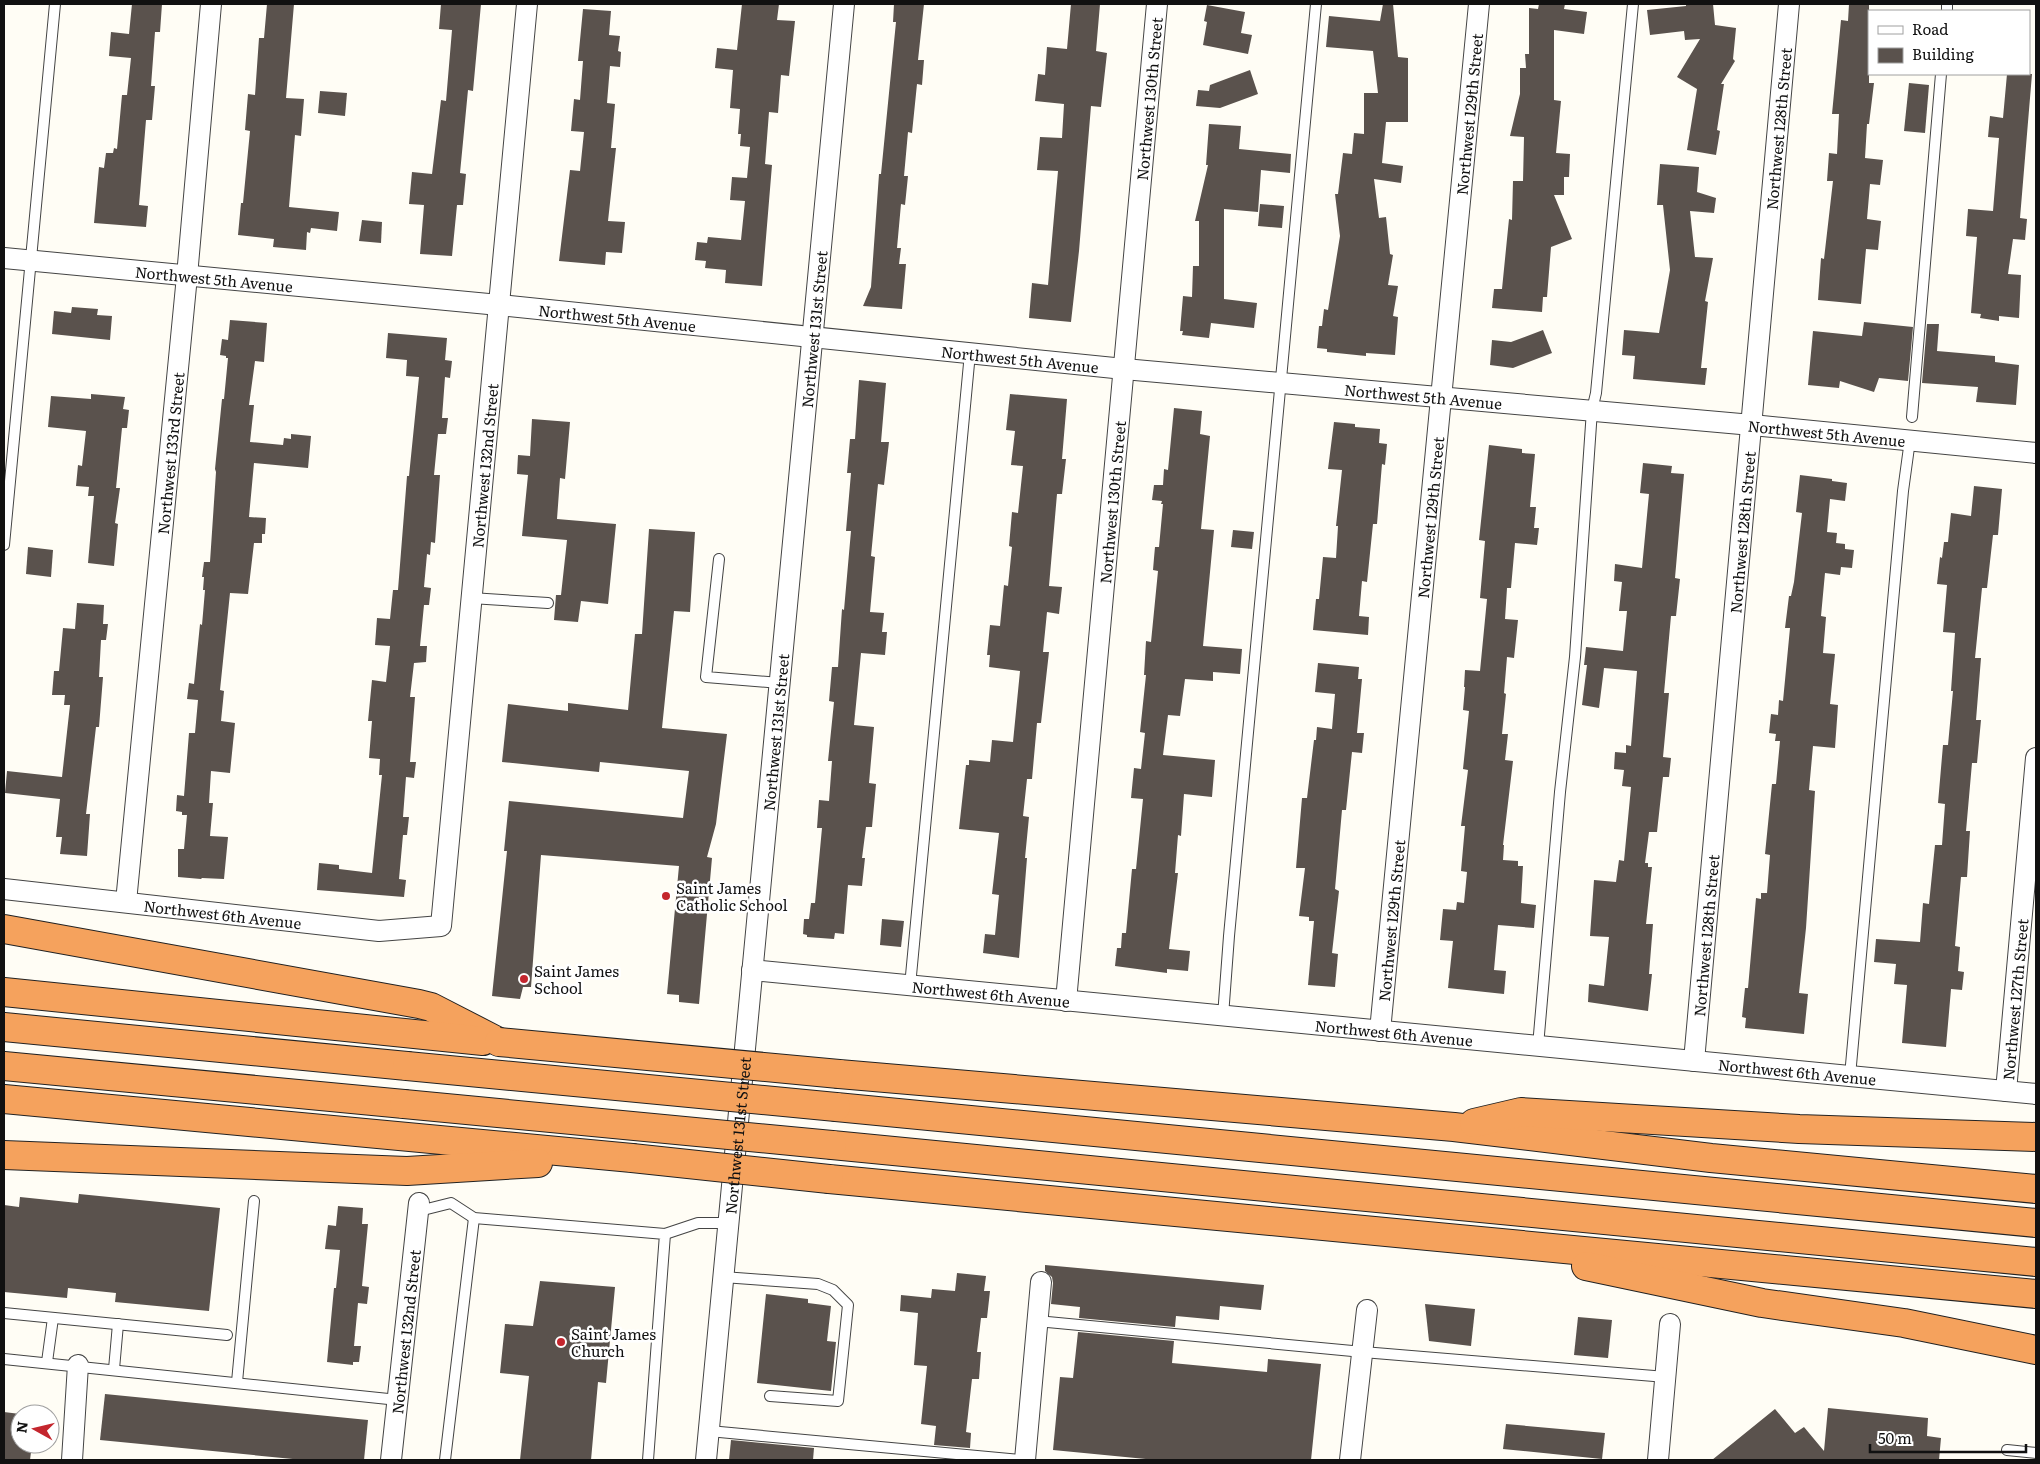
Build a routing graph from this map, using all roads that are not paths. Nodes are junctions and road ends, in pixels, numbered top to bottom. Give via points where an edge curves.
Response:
1 (55, 4) edge
2 (211, 4) edge
3 (527, 4) edge
4 (844, 4) edge
5 (1157, 4) edge
6 (1316, 4) edge
7 (1479, 4) edge
8 (1633, 4) edge
9 (1789, 4) edge
10 (1941, 75) edge
11 (4, 258) edge
12 (31, 260) junction
13 (187, 276) junction
14 (499, 305) junction
15 (813, 337) junction
16 (970, 353) junction
17 (1124, 369) junction
18 (1282, 383) junction
19 (1442, 397) junction
20 (1592, 410) junction
21 (1912, 417) dead end
22 (1752, 425) junction
23 (1910, 440) junction
24 (2036, 453) edge
25 (4, 546) edge
26 (719, 559) dead end
27 (471, 598) junction
28 (548, 603) dead end
29 (780, 684) junction
30 (2036, 758) edge
31 (4, 889) edge
32 (126, 902) junction
33 (441, 926) joint
34 (4, 929) edge
35 (752, 970) junction
36 (910, 986) junction
37 (4, 992) edge
38 (1066, 1001) junction
39 (1223, 1016) junction
40 (4, 1027) edge
41 (1380, 1030) junction
42 (499, 1042) junction
43 (1538, 1046) junction
44 (1694, 1061) junction
45 (4, 1066) edge
46 (1850, 1076) junction
47 (2006, 1091) junction
48 (2036, 1094) edge
49 (4, 1099) edge
50 (1454, 1127) junction
51 (2036, 1137) edge
52 (4, 1155) edge
53 (632, 1158) junction
54 (2036, 1189) edge
55 (254, 1201) dead end
56 (419, 1207) joint
57 (474, 1218) junction
58 (2036, 1222) edge
59 (729, 1224) junction
60 (665, 1234) junction
61 (1455, 1238) junction
62 (2036, 1262) edge
63 (723, 1277) junction
64 (1041, 1282) dead end
65 (2036, 1294) edge
66 (1367, 1310) dead end
67 (4, 1313) edge
68 (53, 1318) junction
69 (1037, 1321) junction
70 (118, 1324) junction
71 (1670, 1324) dead end
72 (227, 1335) dead end
73 (2036, 1350) edge
74 (1363, 1352) junction
75 (4, 1359) edge
76 (47, 1362) junction
77 (78, 1365) junction
78 (114, 1369) junction
79 (1666, 1377) junction
80 (237, 1382) junction
81 (770, 1396) dead end
82 (398, 1400) junction
83 (709, 1430) junction
84 (2007, 1450) dead end
85 (2036, 1453) edge
86 (72, 1460) edge
87 (391, 1460) edge
88 (445, 1460) edge
89 (648, 1460) edge
90 (706, 1460) edge
91 (1021, 1460) edge
92 (1025, 1460) edge
93 (1350, 1460) edge
94 (1658, 1460) edge

1 - 12 lane
2 - 13 street, Northwest 133rd Street
3 - 14 street, Northwest 132nd Street
4 - 15 street, Northwest 131st Street
5 - 17 street, Northwest 130th Street
6 - 18 lane
7 - 19 street, Northwest 129th Street
8 - 20 lane via 1615,211
9 - 22 street, Northwest 128th Street
10 - 21 lane
11 - 12 street, Northwest 5th Avenue
12 - 13 street, Northwest 5th Avenue
12 - 25 lane
13 - 14 street, Northwest 5th Avenue
13 - 32 street, Northwest 133rd Street
14 - 15 street, Northwest 5th Avenue
14 - 27 street, Northwest 132nd Street
15 - 16 street, Northwest 5th Avenue
15 - 29 street, Northwest 131st Street
16 - 17 street, Northwest 5th Avenue
16 - 36 lane
17 - 18 street, Northwest 5th Avenue
17 - 38 street, Northwest 130th Street
18 - 19 street, Northwest 5th Avenue
18 - 39 lane
19 - 20 street, Northwest 5th Avenue
19 - 41 street, Northwest 129th Street
20 - 22 street, Northwest 5th Avenue
20 - 43 lane via 1575,657
22 - 23 street, Northwest 5th Avenue
22 - 44 street, Northwest 128th Street
23 - 24 street, Northwest 5th Avenue
23 - 46 lane
26 - 29 lane via 706,677
27 - 28 lane
27 - 33 street, Northwest 132nd Street
29 - 35 street, Northwest 131st Street
30 - 47 street, Northwest 127th Street
31 - 32 street, Northwest 6th Avenue
32 - 33 street, Northwest 6th Avenue via 379,931
34 - 42 highway via 419,1004
35 - 36 street, Northwest 6th Avenue
35 - 59 street, Northwest 131st Street
36 - 38 street, Northwest 6th Avenue
37 - 42 highway
38 - 39 street, Northwest 6th Avenue
39 - 41 street, Northwest 6th Avenue
40 - 58 highway, bridge
41 - 43 street, Northwest 6th Avenue
42 - 50 highway, bridge
43 - 44 street, Northwest 6th Avenue
44 - 46 street, Northwest 6th Avenue
45 - 62 highway, bridge
46 - 47 street, Northwest 6th Avenue
47 - 48 street, Northwest 6th Avenue
49 - 53 highway
50 - 51 highway via 1521,1112 1799,1129
50 - 54 highway via 1711,1158
52 - 53 highway via 407,1171
53 - 61 highway, bridge
55 - 80 lane
56 - 57 lane via 451,1204
56 - 82 street, Northwest 132nd Street
57 - 60 lane
57 - 88 lane
59 - 60 lane via 698,1223
59 - 63 street, Northwest 131st Street
60 - 89 lane
61 - 65 highway
61 - 73 highway via 1762,1303 1904,1323
63 - 81 lane via 818,1284 833,1290 848,1305 838,1402
63 - 83 street, Northwest 131st Street
64 - 69 street
66 - 74 street
67 - 68 lane
68 - 70 lane
68 - 76 lane
69 - 74 lane
69 - 92 street
70 - 72 lane
70 - 78 lane
71 - 79 street
74 - 79 lane
74 - 93 street
75 - 76 lane
76 - 77 lane
77 - 78 lane
77 - 86 street
78 - 80 lane
79 - 94 street
80 - 82 lane
82 - 87 street, Northwest 132nd Street
83 - 90 street, Northwest 131st Street
83 - 91 lane
84 - 85 lane

